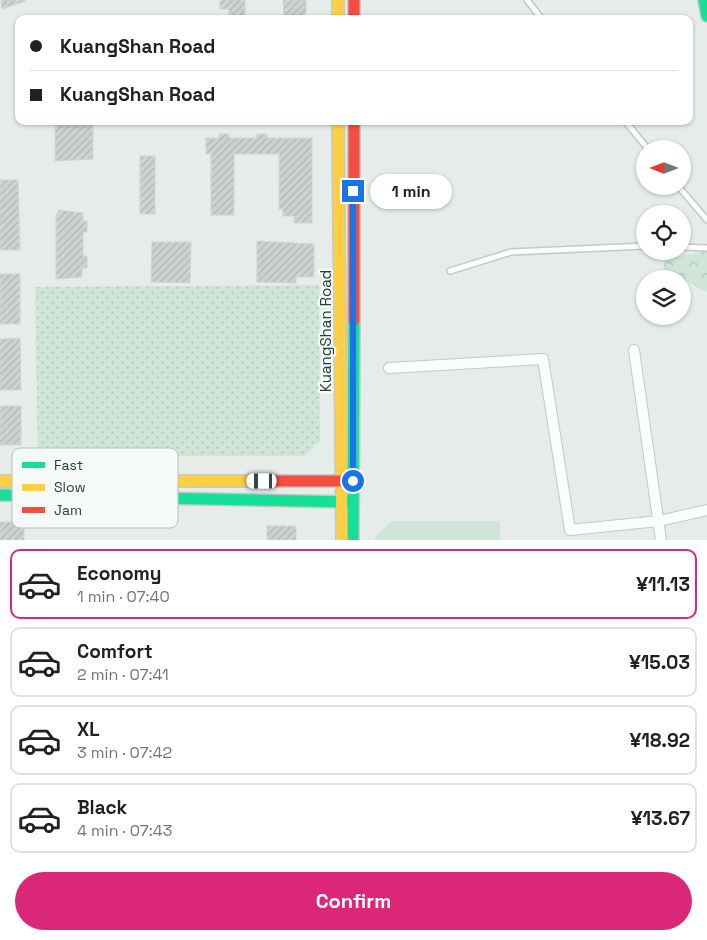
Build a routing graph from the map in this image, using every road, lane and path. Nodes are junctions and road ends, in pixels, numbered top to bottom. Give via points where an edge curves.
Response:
1 (338, 0) edge
2 (354, 0) edge
3 (527, 0) edge
4 (704, 0) edge
5 (338, 15) edge
6 (354, 15) edge
7 (539, 15) edge
8 (707, 16) edge
9 (338, 125) edge
10 (354, 125) edge
11 (628, 125) edge
12 (641, 140) edge
13 (686, 195) edge
14 (707, 220) edge
15 (636, 246) edge
16 (691, 247) edge
17 (707, 248) edge
18 (450, 271) dead end
19 (634, 350) dead end
20 (389, 368) dead end
21 (178, 481) edge
22 (341, 481) junction
23 (353, 481) junction
24 (178, 501) edge
25 (347, 502) junction
26 (707, 510) edge
27 (659, 521) junction
28 (342, 540) edge
29 (353, 540) edge
30 (661, 540) edge

1 - 5 main road
2 - 6 main road
3 - 7 lane
4 - 8 main road
9 - 22 main road, KuangShan Road
10 - 23 main road, KuangShan Road
11 - 12 lane
13 - 14 lane
15 - 18 lane via 511,252
16 - 17 lane
19 - 27 street
20 - 27 street via 543,359 570,530
21 - 22 main road
22 - 23 main road
22 - 25 main road, KuangShan Road
23 - 25 main road, KuangShan Road
24 - 25 main road
25 - 28 main road, KuangShan Road
25 - 29 main road, KuangShan Road
26 - 27 street
27 - 30 street

